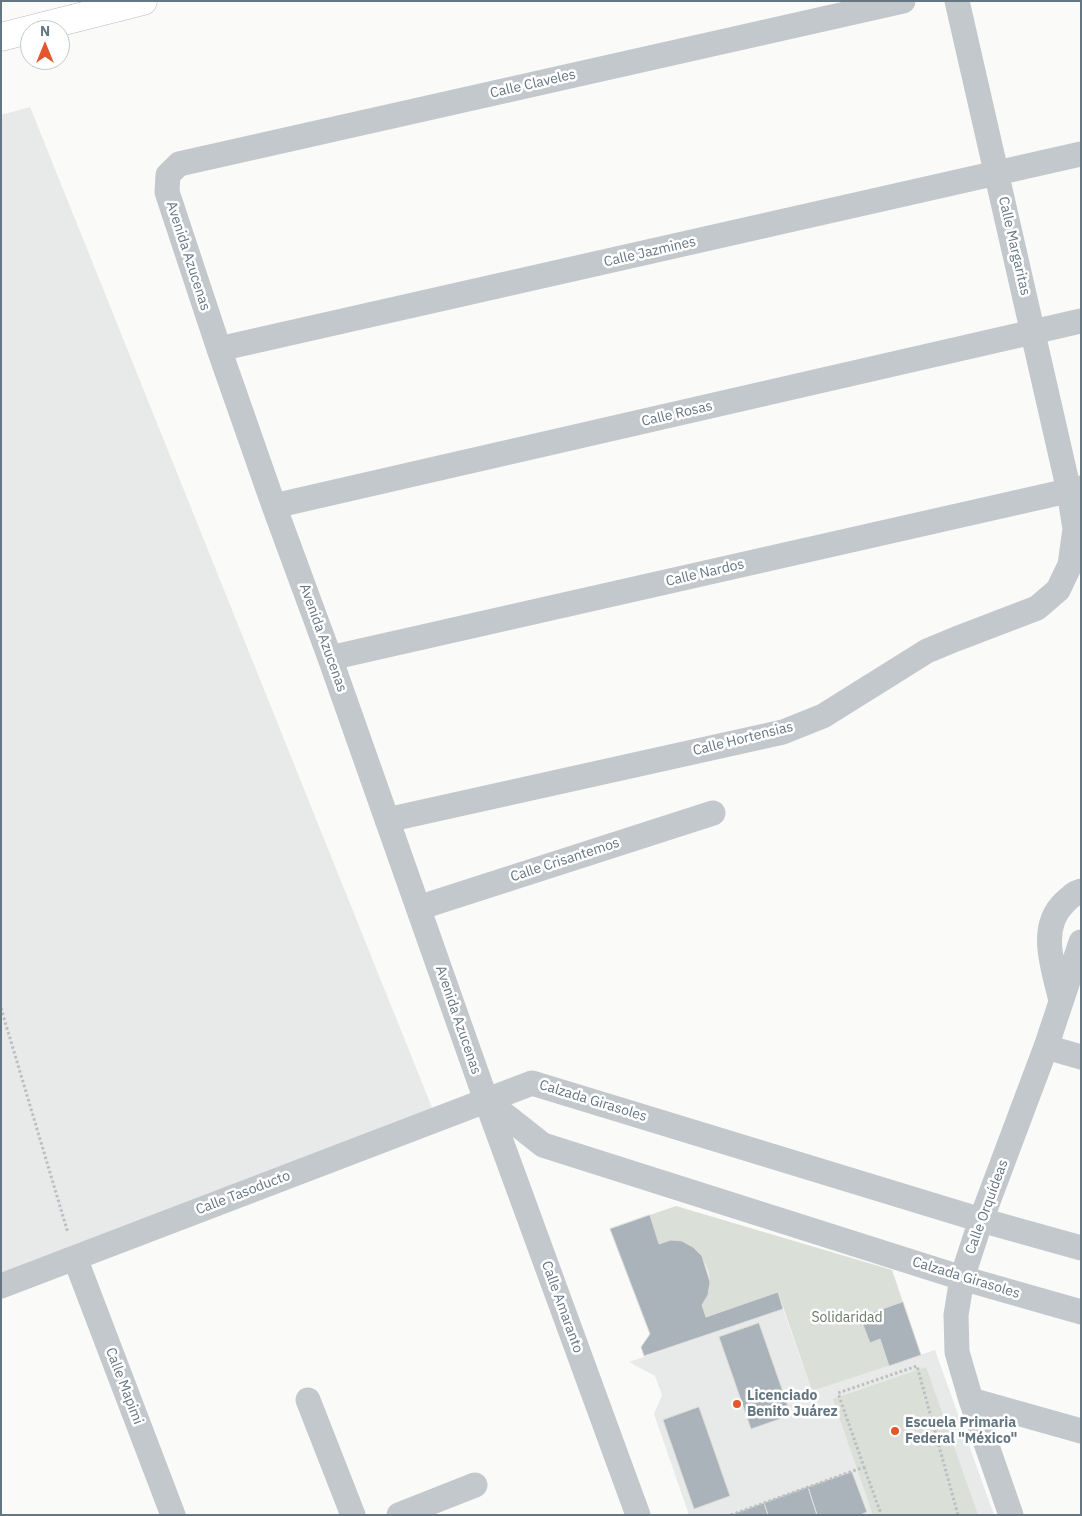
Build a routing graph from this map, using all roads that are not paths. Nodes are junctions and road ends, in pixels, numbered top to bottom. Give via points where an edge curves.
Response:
1 (143, 1) edge
2 (902, 1) edge
3 (957, 1) edge
4 (1, 37) edge
5 (1081, 154) edge
6 (997, 174) junction
7 (168, 175) joint
8 (1081, 321) edge
9 (1034, 332) junction
10 (219, 349) junction
11 (1075, 490) edge
12 (274, 506) junction
13 (330, 658) junction
14 (713, 813) dead end
15 (387, 820) junction
16 (1081, 890) edge
17 (418, 908) junction
18 (1081, 942) edge
19 (1061, 1001) junction
20 (1046, 1047) junction
21 (1081, 1057) edge
22 (486, 1100) junction
23 (981, 1220) junction
24 (1081, 1248) edge
25 (75, 1258) junction
26 (962, 1278) junction
27 (1, 1286) edge
28 (1081, 1312) edge
29 (308, 1400) dead end
30 (971, 1400) junction
31 (1081, 1431) edge
32 (475, 1484) dead end
33 (173, 1515) edge
34 (353, 1515) edge
35 (399, 1515) edge
36 (638, 1515) edge
37 (1011, 1515) edge

1 - 4 street
2 - 7 street, Calle Claveles via 179,164
3 - 6 street, Calle Margaritas
5 - 6 street, Calle Jazmines
6 - 9 street, Calle Margaritas
6 - 10 street, Calle Jazmines
7 - 10 street, Avenida Azucenas via 167,192
8 - 9 street, Calle Rosas
9 - 11 street, Calle Margaritas
9 - 12 street, Calle Rosas
10 - 12 street, Avenida Azucenas
11 - 13 street, Calle Nardos
11 - 15 street, Calle Hortensias via 1075,529 1070,565 1058,590 1037,608 927,651 823,716 783,732
12 - 13 street, Avenida Azucenas
13 - 15 street, Avenida Azucenas
14 - 17 street, Calle Crisantemos
15 - 17 street, Avenida Azucenas
16 - 19 street via 1059,908 1048,942
17 - 22 street, Avenida Azucenas
18 - 19 street, Calle Orquídeas
19 - 20 street, Calle Orquídeas
20 - 21 street
20 - 23 street, Calle Orquídeas
22 - 23 street, Calzada Girasoles via 532,1083
22 - 25 street, Calle Tasoducto
22 - 26 street, Calzada Girasoles via 543,1145
22 - 36 street, Calle Amaranto
23 - 24 street, Calzada Girasoles
23 - 26 street, Calle Orquídeas
25 - 27 street, Calle Tasoducto
25 - 33 street, Calle Mapimi
26 - 28 street, Calzada Girasoles
26 - 30 street, Calle Orquídeas via 956,1315 957,1352
29 - 34 street
30 - 31 street
30 - 37 street, Calle Orquídeas
32 - 35 street

